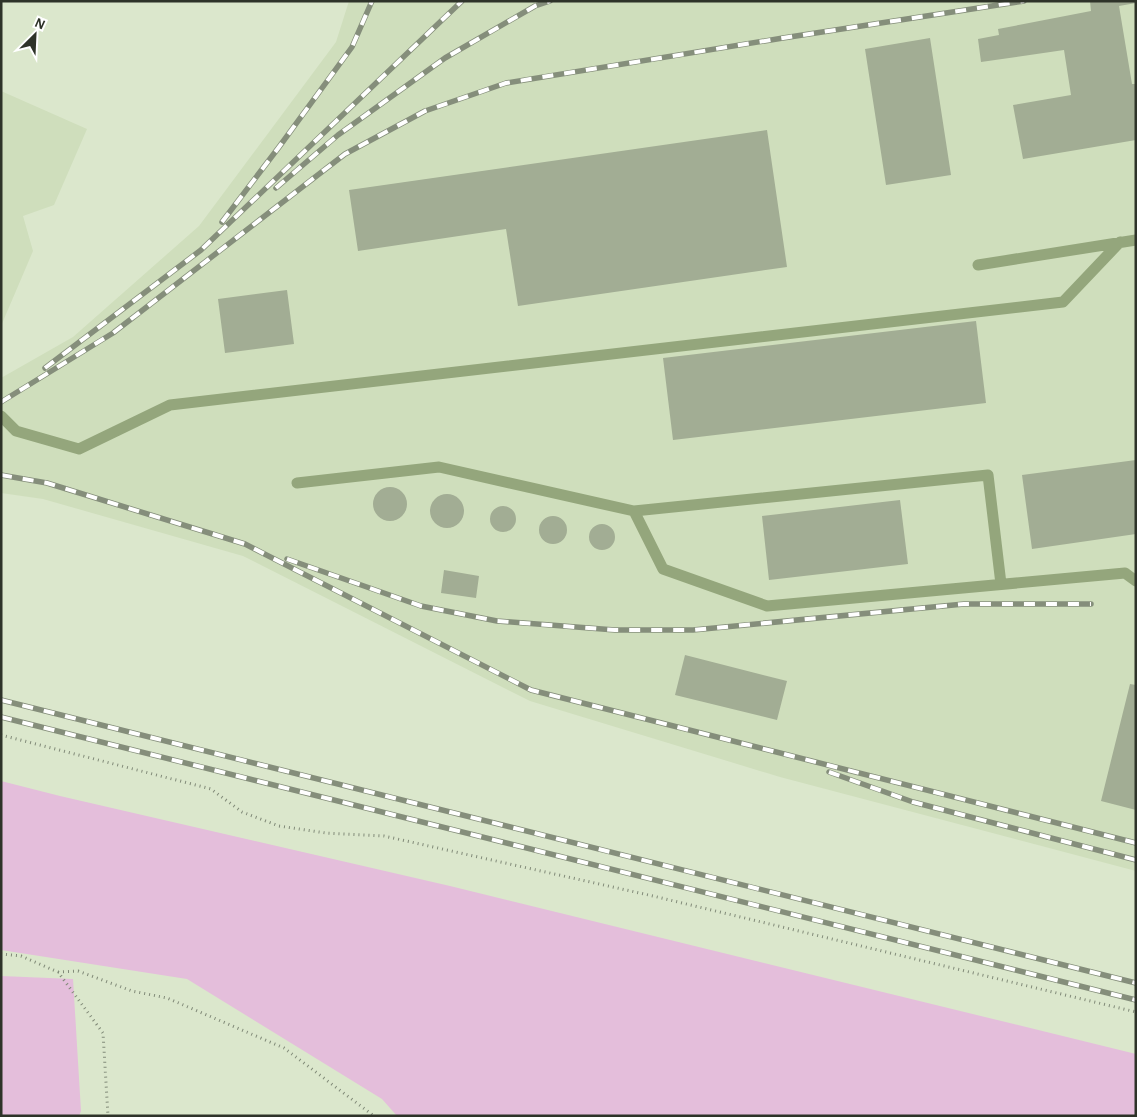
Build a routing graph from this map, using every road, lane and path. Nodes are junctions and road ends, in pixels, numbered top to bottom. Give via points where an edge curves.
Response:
1 (1136, 240) edge
2 (1120, 242) junction
3 (978, 265) dead end
4 (1, 416) edge
5 (297, 483) dead end
6 (634, 511) junction
7 (1136, 581) edge
8 (1001, 584) junction
9 (1, 735) edge
10 (1, 954) edge
11 (58, 972) junction
12 (1136, 1012) edge
13 (108, 1116) edge
14 (374, 1116) edge

1 - 2 lane
2 - 3 lane
2 - 4 lane via 1063,302 170,405 78,449 16,431
5 - 6 lane via 439,467
6 - 8 lane via 663,569 767,606
6 - 8 lane via 988,475
7 - 8 lane via 1125,573
9 - 12 path via 211,789 242,812 280,826 326,833 384,836 653,896
10 - 11 path via 21,956
11 - 13 path via 103,1033
11 - 14 path via 78,971 132,991 167,998 284,1048

